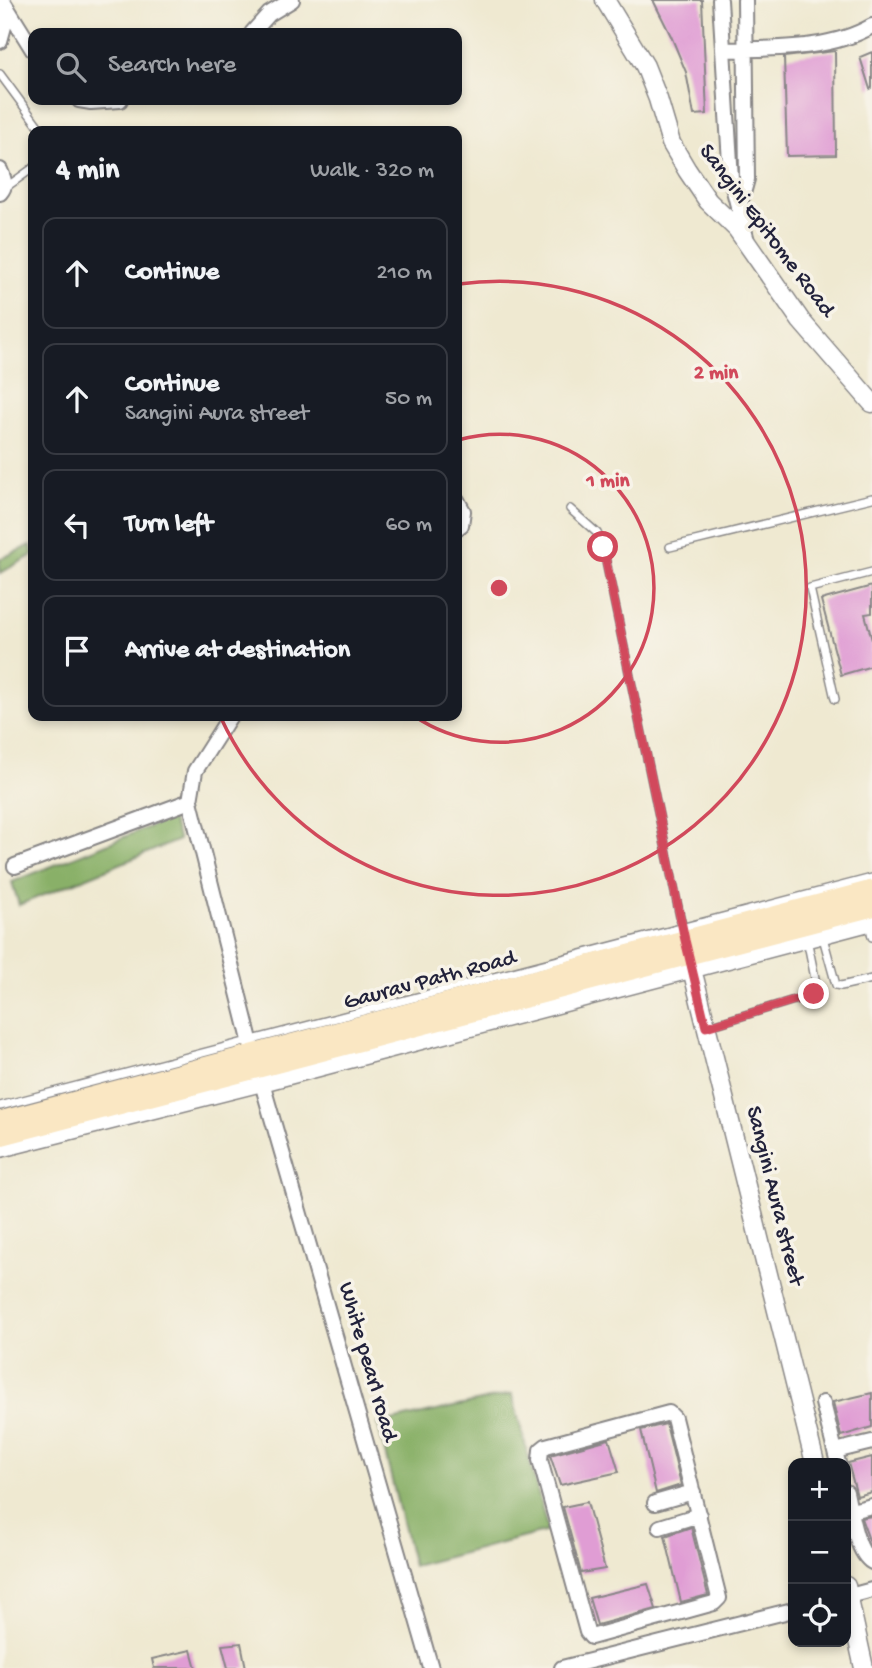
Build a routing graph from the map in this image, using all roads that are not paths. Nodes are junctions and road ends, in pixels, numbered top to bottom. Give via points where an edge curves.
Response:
1 (292, 0) edge
2 (606, 0) edge
3 (5, 6) edge
4 (720, 6) edge
5 (745, 6) edge
6 (872, 26) edge
7 (256, 28) edge
8 (0, 41) edge
9 (28, 42) edge
10 (747, 49) junction
11 (723, 50) junction
12 (0, 74) edge
13 (38, 126) edge
14 (0, 170) edge
15 (28, 172) edge
16 (2, 191) edge
17 (739, 205) junction
18 (747, 244) junction
19 (872, 403) edge
20 (872, 498) edge
21 (570, 509) dead end
22 (670, 547) dead end
23 (872, 572) edge
24 (835, 699) dead end
25 (227, 721) edge
26 (190, 801) junction
27 (15, 866) dead end
28 (872, 878) edge
29 (872, 890) edge
30 (871, 922) edge
31 (814, 937) junction
32 (687, 949) junction
33 (872, 979) edge
34 (706, 1027) junction
35 (256, 1060) junction
36 (0, 1106) edge
37 (0, 1121) edge
38 (0, 1136) edge
39 (0, 1148) edge
40 (823, 1403) dead end
41 (872, 1442) edge
42 (837, 1457) edge
43 (814, 1458) edge
44 (693, 1492) junction
45 (655, 1503) dead end
46 (872, 1506) edge
47 (851, 1511) joint
48 (699, 1516) junction
49 (660, 1527) dead end
50 (872, 1562) edge
51 (872, 1590) edge
52 (851, 1593) edge
53 (788, 1611) edge
54 (851, 1611) edge
55 (680, 1612) junction
56 (687, 1636) junction
57 (431, 1668) edge
58 (562, 1668) edge
59 (864, 1668) edge

1 - 7 street
2 - 18 street, Sangini Epitome Road via 645,66 671,143 708,201
3 - 8 street
3 - 9 street
4 - 5 street
4 - 11 street
5 - 10 street
6 - 10 street via 856,36 794,48
10 - 11 street
10 - 17 street via 747,179
11 - 17 street via 731,179
12 - 13 lane
14 - 16 street via 5,179
15 - 16 lane
17 - 18 street
18 - 19 street, Sangini Epitome Road via 801,321
20 - 22 lane
21 - 32 lane via 597,534 603,547
23 - 24 lane via 810,588
25 - 26 street via 195,771
26 - 27 street
26 - 35 street, White pearl road
28 - 32 lane
29 - 32 main road, Gaurav Path Road
30 - 31 street
30 - 32 main road, Gaurav Path Road
31 - 32 street
31 - 33 lane via 836,985
31 - 34 lane via 814,994
32 - 34 street, Sangini Aura street
32 - 35 main road, Gaurav Path Road
32 - 35 lane
34 - 43 street, Sangini Aura street
35 - 36 lane
35 - 37 main road, Gaurav Path Road
35 - 38 main road, Gaurav Path Road
35 - 39 street
35 - 57 street, White pearl road
40 - 42 street
41 - 42 street
44 - 45 street
44 - 48 street
44 - 55 street via 669,1413 541,1450 588,1635
46 - 47 street
47 - 50 street via 862,1553
48 - 49 street
48 - 55 street via 719,1598
51 - 52 street
53 - 56 street
54 - 59 street
55 - 56 street
56 - 58 street

